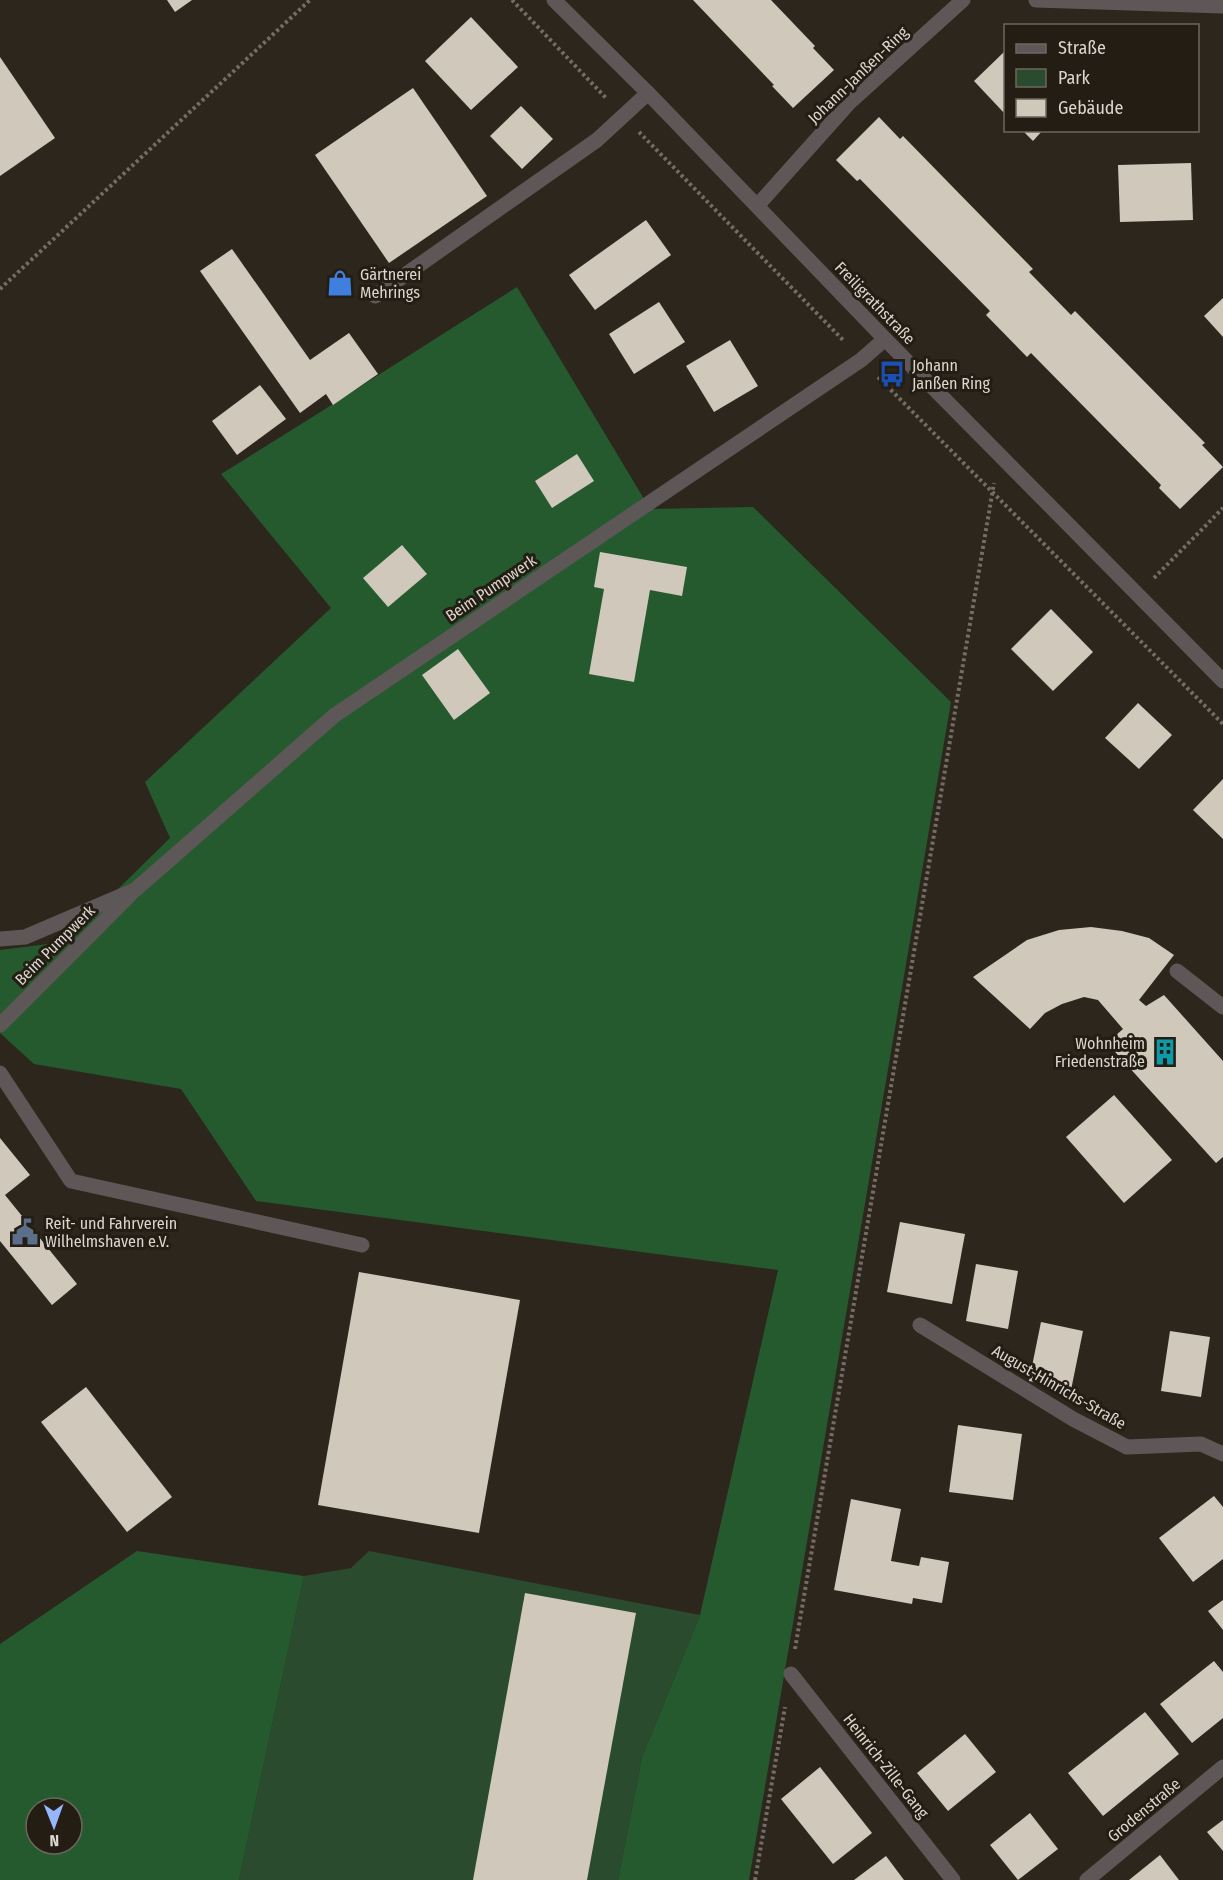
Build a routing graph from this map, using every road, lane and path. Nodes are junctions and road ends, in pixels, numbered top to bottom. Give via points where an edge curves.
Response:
1 (310, 0) edge
2 (554, 0) edge
3 (963, 0) edge
4 (1036, 0) edge
5 (1223, 6) edge
6 (648, 93) junction
7 (758, 206) junction
8 (0, 289) edge
9 (375, 296) dead end
10 (885, 339) junction
11 (1003, 457) junction
12 (1223, 508) edge
13 (1138, 594) junction
14 (1223, 681) edge
15 (135, 890) junction
16 (0, 939) edge
17 (1177, 971) dead end
18 (1223, 1007) edge
19 (0, 1024) edge
20 (0, 1073) edge
21 (362, 1245) dead end
22 (920, 1325) dead end
23 (1223, 1454) edge
24 (791, 1674) junction
25 (1223, 1767) edge
26 (755, 1880) edge
27 (953, 1880) edge
28 (1087, 1880) edge

1 - 8 path
2 - 6 street, Freiligrathstraße
3 - 7 street, Johann-Janßen-Ring via 849,103
4 - 5 street
6 - 7 street, Freiligrathstraße
6 - 9 street via 597,140
7 - 10 street, Freiligrathstraße
10 - 11 street, Freiligrathstraße
10 - 15 street, Beim Pumpwerk via 861,360 336,715
11 - 13 street, Freiligrathstraße
11 - 24 path via 992,490
12 - 13 path
13 - 14 street, Freiligrathstraße
15 - 16 street, Beim Pumpwerk via 25,937
15 - 19 street, Beim Pumpwerk
17 - 18 street
20 - 21 street via 71,1181
22 - 23 street, August-Hinrichs-Straße via 1073,1419 1127,1447 1201,1444
24 - 26 path
24 - 27 street, Heinrich-Zille-Gang
25 - 28 street, Grodenstraße

